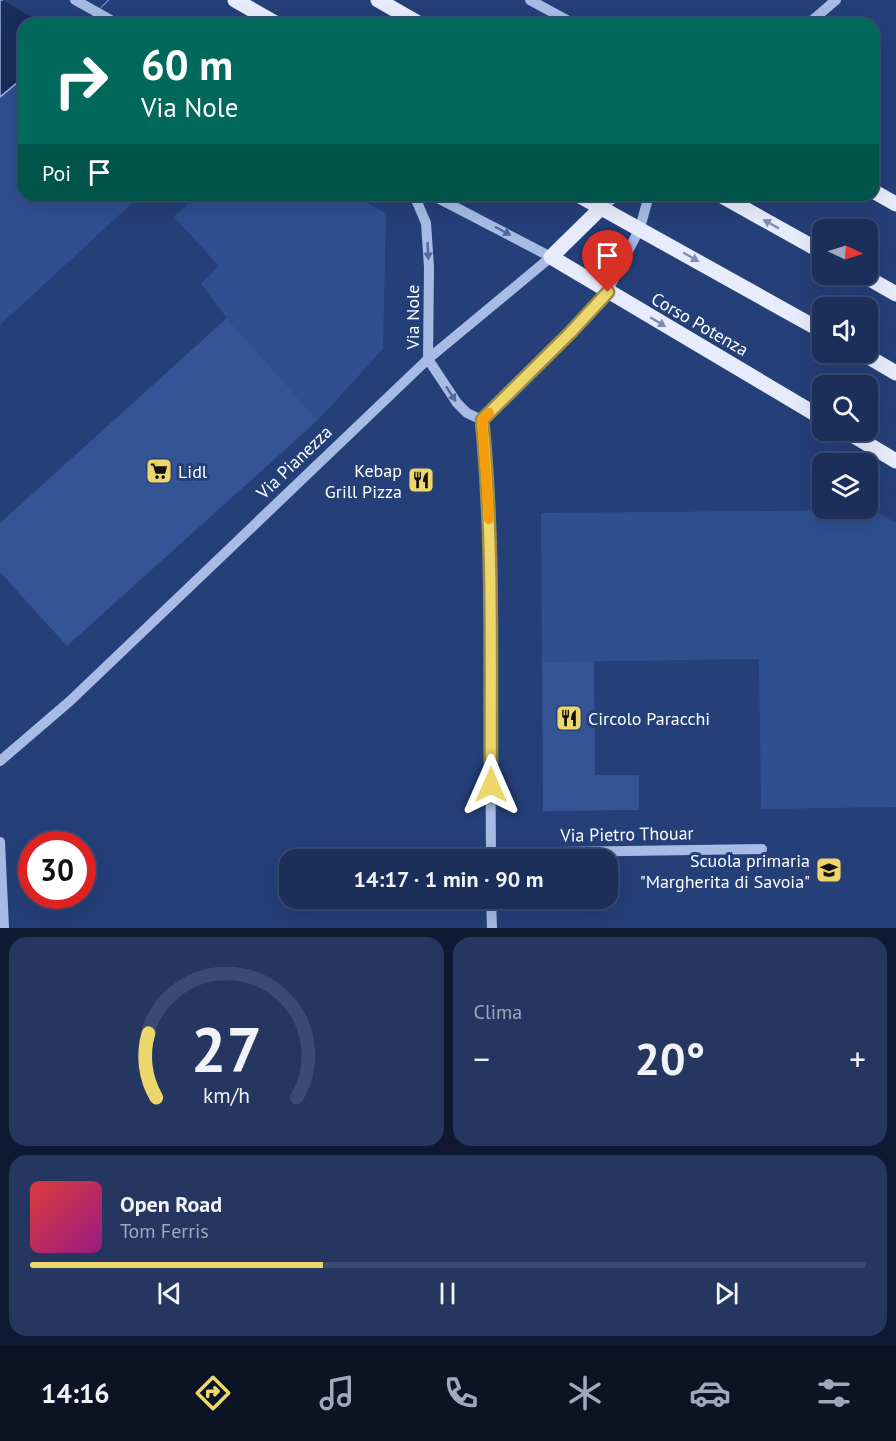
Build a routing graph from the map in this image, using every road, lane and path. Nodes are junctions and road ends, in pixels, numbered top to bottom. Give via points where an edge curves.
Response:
1 (75, 0) edge
2 (235, 0) edge
3 (378, 0) edge
4 (530, 0) edge
5 (836, 0) edge
6 (107, 18) edge
7 (266, 18) edge
8 (410, 18) edge
9 (563, 18) edge
10 (815, 18) edge
11 (879, 194) edge
12 (417, 201) edge
13 (444, 201) edge
14 (590, 201) edge
15 (610, 201) edge
16 (647, 201) edge
17 (731, 201) edge
18 (896, 204) edge
19 (602, 207) junction
20 (640, 228) junction
21 (812, 246) edge
22 (550, 256) junction
23 (878, 284) edge
24 (608, 292) junction
25 (896, 294) edge
26 (812, 325) edge
27 (428, 359) junction
28 (878, 362) edge
29 (896, 373) edge
30 (812, 412) edge
31 (482, 420) junction
32 (862, 441) edge
33 (896, 461) edge
34 (0, 760) edge
35 (0, 842) edge
36 (491, 849) edge
37 (762, 849) dead end
38 (618, 853) edge
39 (492, 909) edge
40 (4, 928) edge
41 (492, 928) edge

1 - 6 street
2 - 7 main road
3 - 8 main road
4 - 9 street
5 - 10 street
11 - 18 main road
12 -> 27 street, Via Nole via 426,223
13 -> 22 street, Corso Potenza
14 - 19 main road
15 - 19 street, Via Pianezza
16 - 20 street
21 -> 17 main road
19 - 20 main road
19 - 22 main road, Via Pianezza
20 - 24 street
20 -> 26 main road
22 - 24 main road, Corso Potenza
22 - 27 street, Via Pianezza
23 - 25 main road
24 -> 30 main road, Corso Potenza
24 - 31 street
27 -> 31 street, Via Nole via 457,403
27 - 34 street, Via Pianezza via 70,701
28 - 29 main road
31 - 36 street via 488,480
32 - 33 main road
35 - 40 street
37 - 38 street, Via Pietro Thouar
39 - 41 street

